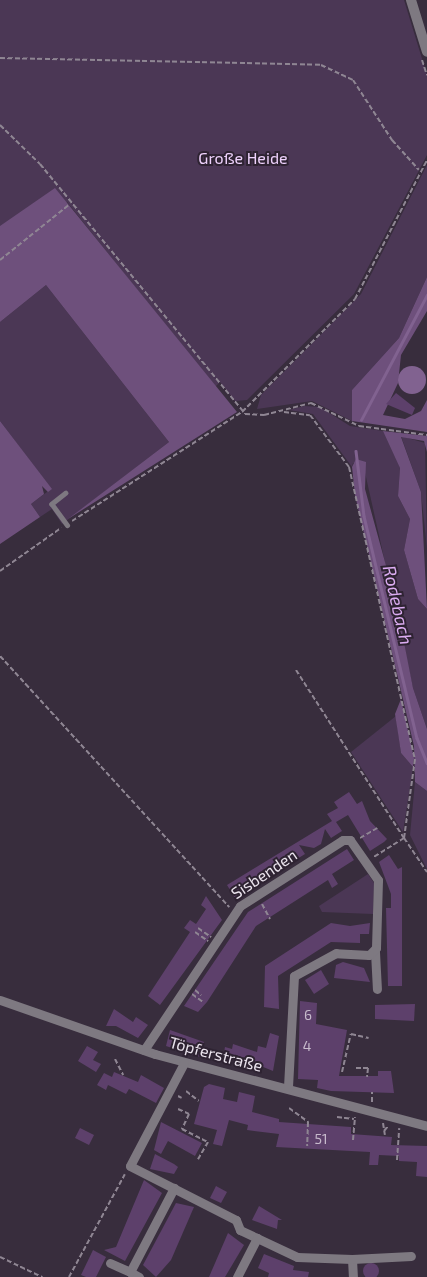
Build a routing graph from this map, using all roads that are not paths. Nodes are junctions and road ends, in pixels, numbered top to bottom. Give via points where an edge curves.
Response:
1 (411, 0) edge
2 (427, 52) edge
3 (66, 493) dead end
4 (66, 525) road end
5 (375, 952) junction
6 (376, 989) dead end
7 (0, 1000) edge
8 (144, 1050) junction
9 (184, 1063) junction
10 (288, 1088) junction
11 (427, 1126) edge
12 (174, 1188) junction
13 (257, 1238) junction
14 (411, 1256) dead end
15 (352, 1259) junction
16 (110, 1263) dead end
17 (130, 1272) junction
18 (139, 1277) edge
19 (237, 1277) edge
20 (353, 1277) edge

1 - 2 street
3 - 4 lane via 52,504
5 - 6 street
5 - 8 street, Sisbenden via 378,880 353,842 343,840 235,911 217,944 183,988
5 - 10 street via 336,953 294,976
7 - 8 street, Töpferstraße
8 - 9 street, Töpferstraße
9 - 10 street, Töpferstraße
9 - 12 street via 130,1166
10 - 11 street, Töpferstraße via 372,1108
12 - 13 street via 236,1220 240,1230
12 - 17 street
13 - 15 street via 297,1257
13 - 19 street
14 - 15 street
15 - 20 street
16 - 17 street
17 - 18 street

